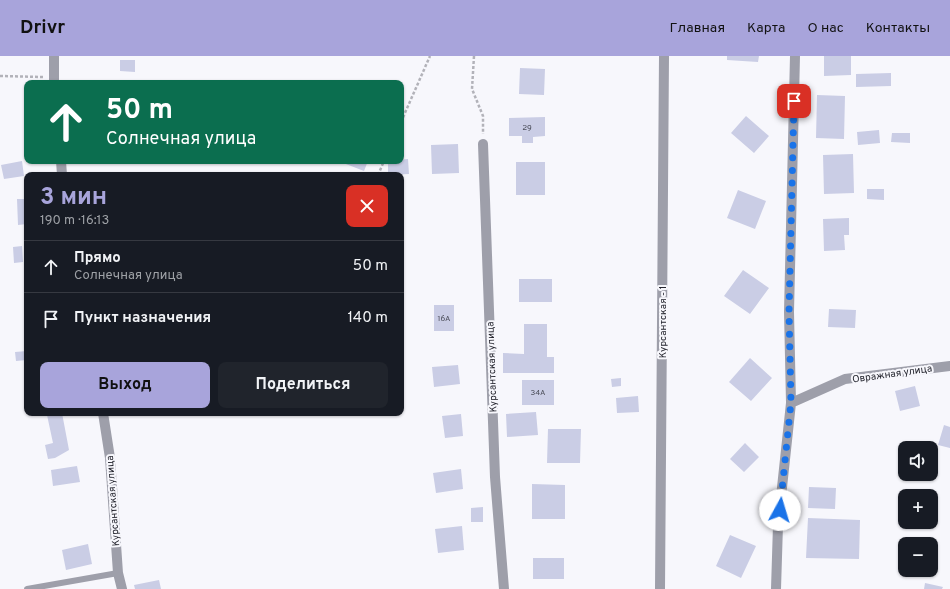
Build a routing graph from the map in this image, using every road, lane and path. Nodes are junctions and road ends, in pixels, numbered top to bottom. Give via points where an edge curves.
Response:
1 (54, 56) edge
2 (430, 56) edge
3 (474, 56) edge
4 (664, 56) edge
5 (795, 56) edge
6 (0, 76) edge
7 (54, 80) edge
8 (404, 115) edge
9 (482, 144) joint
10 (950, 366) edge
11 (791, 402) junction
12 (103, 416) edge
13 (118, 574) junction
14 (27, 589) edge
15 (122, 589) edge
16 (504, 589) edge
17 (660, 589) edge
18 (776, 589) edge

1 - 7 street
2 - 8 path
3 - 9 path via 472,89 483,116
4 - 17 street, Курсантская - 1
5 - 11 street via 789,312
6 - 7 path
9 - 16 street, Курсантская улица via 495,477
10 - 11 street, Овражная улица via 845,379
11 - 18 street via 778,525
12 - 13 street, Курсантская улица via 110,458
13 - 14 lane
13 - 15 street, Курсантская улица

